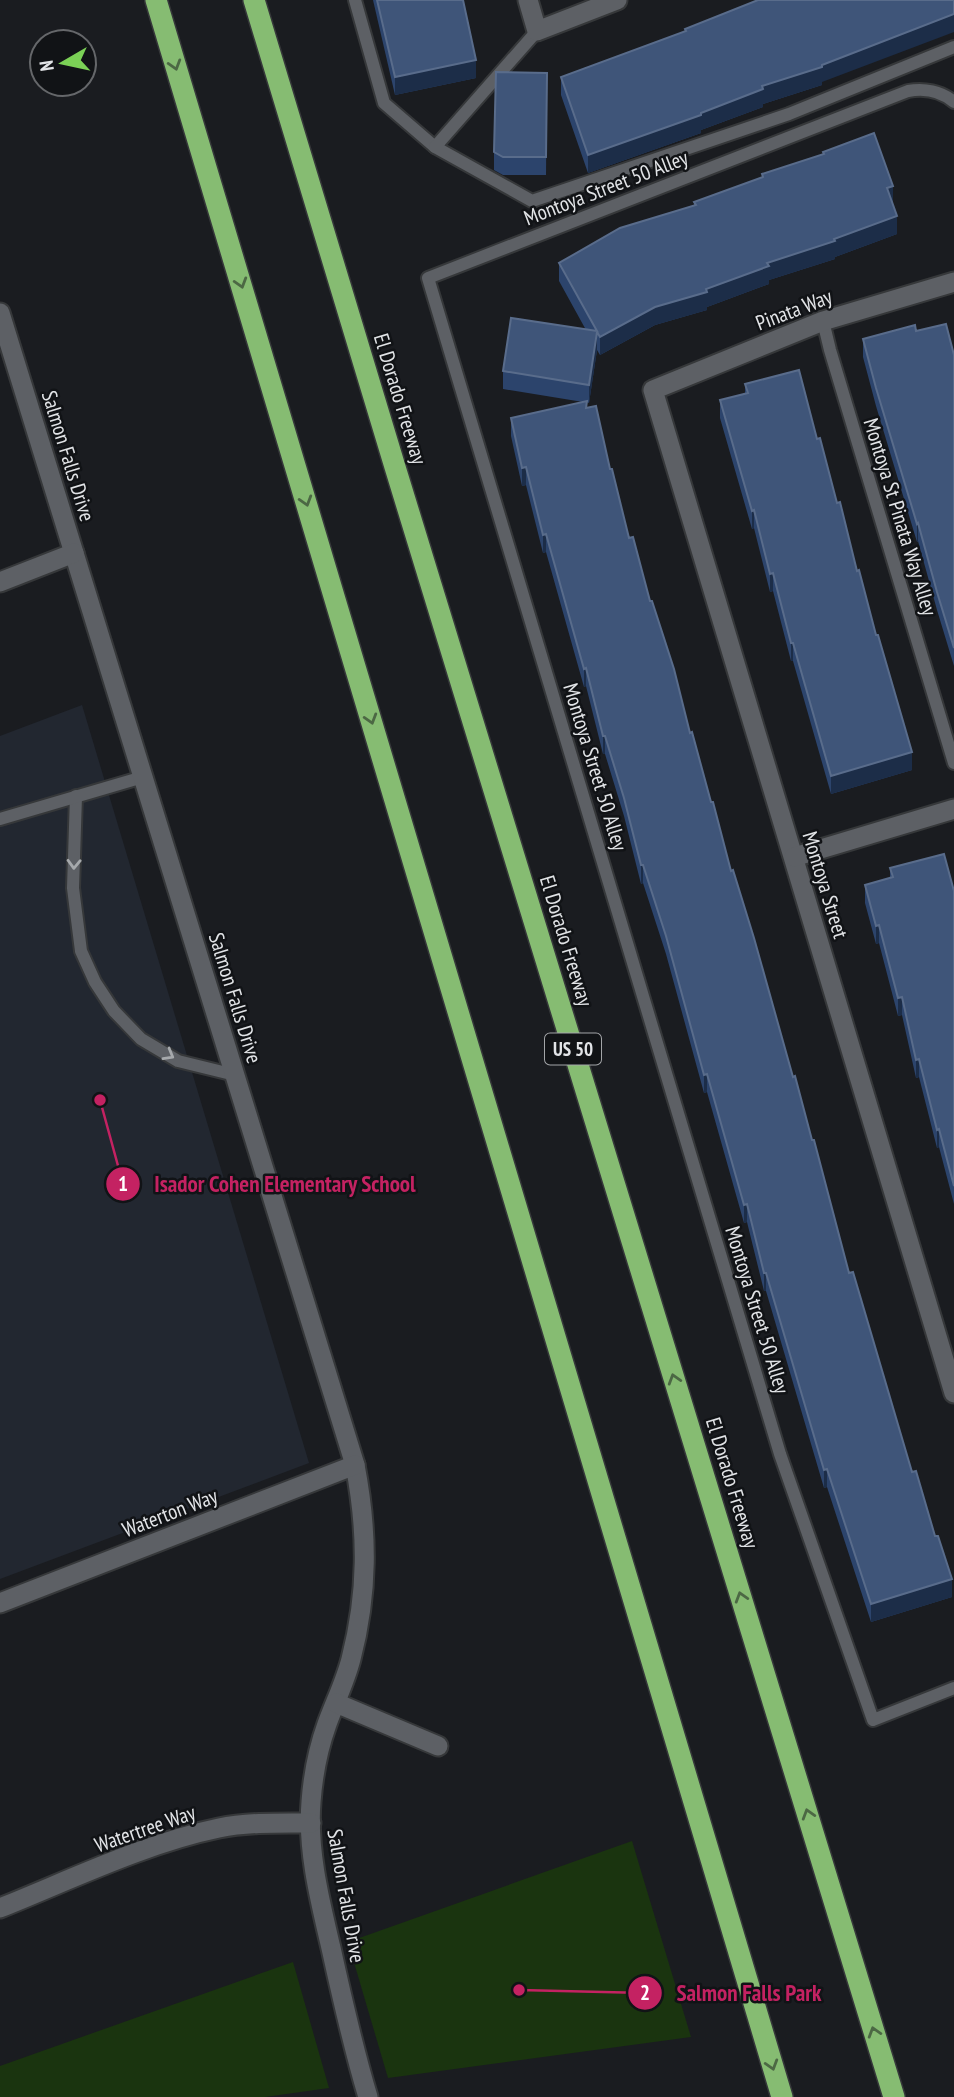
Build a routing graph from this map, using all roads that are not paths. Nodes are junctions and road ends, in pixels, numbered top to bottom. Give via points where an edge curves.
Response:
1 (156, 0) edge
2 (254, 0) edge
3 (355, 0) edge
4 (528, 0) edge
5 (617, 0) edge
6 (537, 31) junction
7 (954, 47) edge
8 (954, 102) edge
9 (435, 148) junction
10 (954, 282) edge
11 (0, 313) edge
12 (823, 321) junction
13 (653, 390) joint
14 (74, 553) junction
15 (0, 582) edge
16 (954, 763) edge
17 (143, 777) junction
18 (76, 796) junction
19 (954, 809) edge
20 (0, 819) edge
21 (794, 857) junction
22 (235, 1075) junction
23 (954, 1393) edge
24 (355, 1465) junction
25 (0, 1603) edge
26 (954, 1688) edge
27 (336, 1703) junction
28 (438, 1746) dead end
29 (311, 1824) junction
30 (0, 1908) edge
31 (368, 2097) edge
32 (782, 2097) edge
33 (894, 2097) edge

1 -> 32 highway
33 -> 2 highway, El Dorado Freeway / US 50
3 - 9 lane via 384,103
4 - 6 street
5 - 6 street
6 - 9 lane
7 - 9 lane via 789,114 532,201
8 - 26 lane, Montoya Street 50 Alley via 935,91 908,91 428,278 780,1454 873,1720
10 - 12 street, Pinata Way
11 - 14 street, Salmon Falls Drive
12 - 13 street, Pinata Way
12 - 16 lane, Montoya St Pinata Way Alley
13 - 21 street, Montoya Street
14 - 15 street
14 - 17 street, Salmon Falls Drive
17 - 18 lane
17 - 22 street, Salmon Falls Drive
18 - 20 lane
18 -> 22 lane via 73,888 81,951 95,982 141,1039 178,1061
19 - 21 street
21 - 23 street, Montoya Street
22 - 24 street, Salmon Falls Drive
24 - 25 street, Waterton Way
24 - 27 street, Salmon Falls Drive via 363,1504 365,1584 353,1649
27 - 28 street
27 - 29 street, Salmon Falls Drive via 316,1763
29 - 30 street, Watertree Way via 222,1828 171,1840
29 - 31 street, Salmon Falls Drive via 323,1912

